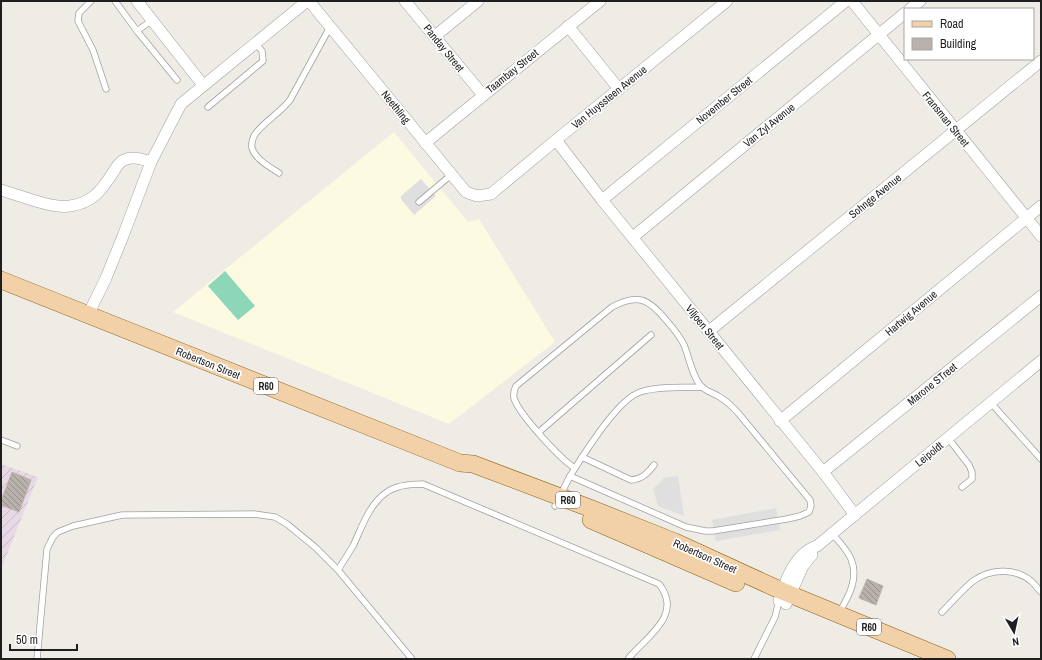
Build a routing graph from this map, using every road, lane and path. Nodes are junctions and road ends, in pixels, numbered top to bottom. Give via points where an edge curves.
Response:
1 (91, 1) edge
2 (115, 1) edge
3 (137, 1) edge
4 (308, 1) edge
5 (405, 1) edge
6 (478, 1) edge
7 (600, 1) edge
8 (728, 1) edge
9 (846, 1) edge
10 (852, 1) edge
11 (920, 1) edge
12 (911, 8) edge
13 (904, 14) edge
14 (152, 20) junction
15 (568, 26) junction
16 (330, 27) junction
17 (138, 31) junction
18 (878, 35) junction
19 (435, 36) junction
20 (255, 43) junction
21 (1041, 60) edge
22 (177, 80) dead end
23 (203, 85) junction
24 (106, 89) dead end
25 (619, 89) junction
26 (483, 95) junction
27 (208, 107) dead end
28 (955, 131) junction
29 (556, 140) junction
30 (425, 143) junction
31 (151, 162) junction
32 (280, 173) dead end
33 (451, 175) junction
34 (1, 190) edge
35 (491, 194) joint
36 (602, 200) junction
37 (419, 202) dead end
38 (1041, 206) edge
39 (1026, 218) junction
40 (1041, 236) edge
41 (633, 237) junction
42 (1, 280) edge
43 (1041, 296) edge
44 (88, 314) junction
45 (709, 331) junction
46 (651, 335) dead end
47 (1041, 361) edge
48 (702, 387) junction
49 (991, 403) junction
50 (780, 421) junction
51 (539, 432) junction
52 (948, 438) junction
53 (1, 440) edge
54 (17, 446) dead end
55 (582, 457) junction
56 (1041, 459) edge
57 (654, 465) dead end
58 (575, 468) junction
59 (823, 472) junction
60 (570, 476) junction
61 (962, 487) dead end
62 (557, 501) junction
63 (855, 515) junction
64 (832, 533) junction
65 (338, 570) junction
66 (1041, 592) edge
67 (783, 602) junction
68 (942, 612) dead end
69 (838, 614) junction
70 (37, 659) edge
71 (412, 659) edge
72 (628, 659) edge
73 (754, 659) edge
74 (924, 659) edge
75 (947, 659) edge

1 - 24 lane via 79,13 78,21 93,50
2 - 17 lane
3 - 14 street
4 - 16 street, Neethling
4 - 20 street
5 - 19 street, Panday Street
6 - 19 street
7 - 15 street, Taambay Street
8 - 25 street, Van Huyssteen Avenue
9 - 36 street, November Street
10 - 18 street, Fransman Street
11 - 12 street
13 - 18 street, Van Zyl Avenue
14 - 17 lane
14 - 23 street
15 - 25 street
15 - 26 street, Taambay Street
16 - 30 street, Neethling
16 - 32 lane via 290,100 252,140 251,147 255,153
17 - 22 lane
18 - 28 street, Fransman Street
18 - 41 street, Van Zyl Avenue
19 - 26 street, Panday Street
20 - 23 street
20 - 27 lane via 262,51 263,61
21 - 28 street, Sohnge Avenue
23 - 31 street via 181,104
25 - 29 street, Van Huyssteen Avenue
26 - 30 street, Taambay Street
28 - 39 street, Fransman Street
28 - 45 street, Sohnge Avenue
29 - 35 street, Van Huyssteen Avenue
29 - 36 street, Viljoen Street
30 - 33 street, Neethling
31 - 34 street via 137,158 122,161 97,195 69,207 48,204
31 - 44 street via 106,278
33 - 35 street, Neethling via 470,195
33 - 37 lane
36 - 41 street, Viljoen Street
38 - 39 street, Hartwig Avenue
39 - 40 street, Fransman Street
39 - 50 street, Hartwig Avenue
41 - 45 street, Viljoen Street
42 - 44 main road, Robertson Street / R60
43 - 59 street, Marone STreet
44 - 62 main road, Robertson Street / R60 via 460,463 473,464
45 - 50 street, Viljoen Street
46 - 51 lane
47 - 49 street, Leipoldt
48 - 51 lane via 692,370 684,344 662,315 643,300 622,301 516,386 513,396 515,401
48 - 55 lane via 657,389 639,393 627,400 614,412
48 - 60 lane via 729,403 739,414 810,500 809,512 787,519 705,531 686,527
49 - 52 street, Leipoldt
49 - 56 lane
50 - 59 street, Viljoen Street
51 - 58 lane via 561,458
52 - 61 lane via 972,472 972,479
52 - 63 street, Leipoldt
53 - 54 lane
55 - 57 lane via 631,480 644,476
55 - 58 lane
58 - 60 lane
59 - 63 street, Viljoen Street
60 - 62 lane
62 - 67 main road, Robertson Street / R60 via 675,542
63 - 64 street, Leipoldt
64 - 67 street, Leipoldt via 817,546
64 - 69 lane via 847,552 854,568 852,588
65 - 70 lane via 287,524 275,517 254,514 122,515 73,526 58,532 47,549
65 - 71 lane
65 - 72 lane via 352,548 372,506 387,491 406,485 423,484 659,584 667,596 667,611 653,634
66 - 68 lane via 1031,581 1018,573 987,573 973,582
67 - 69 main road, Robertson Street / R60
67 - 73 lane
67 - 74 main road, Robertson Street / R60
69 - 75 main road, Robertson Street / R60

